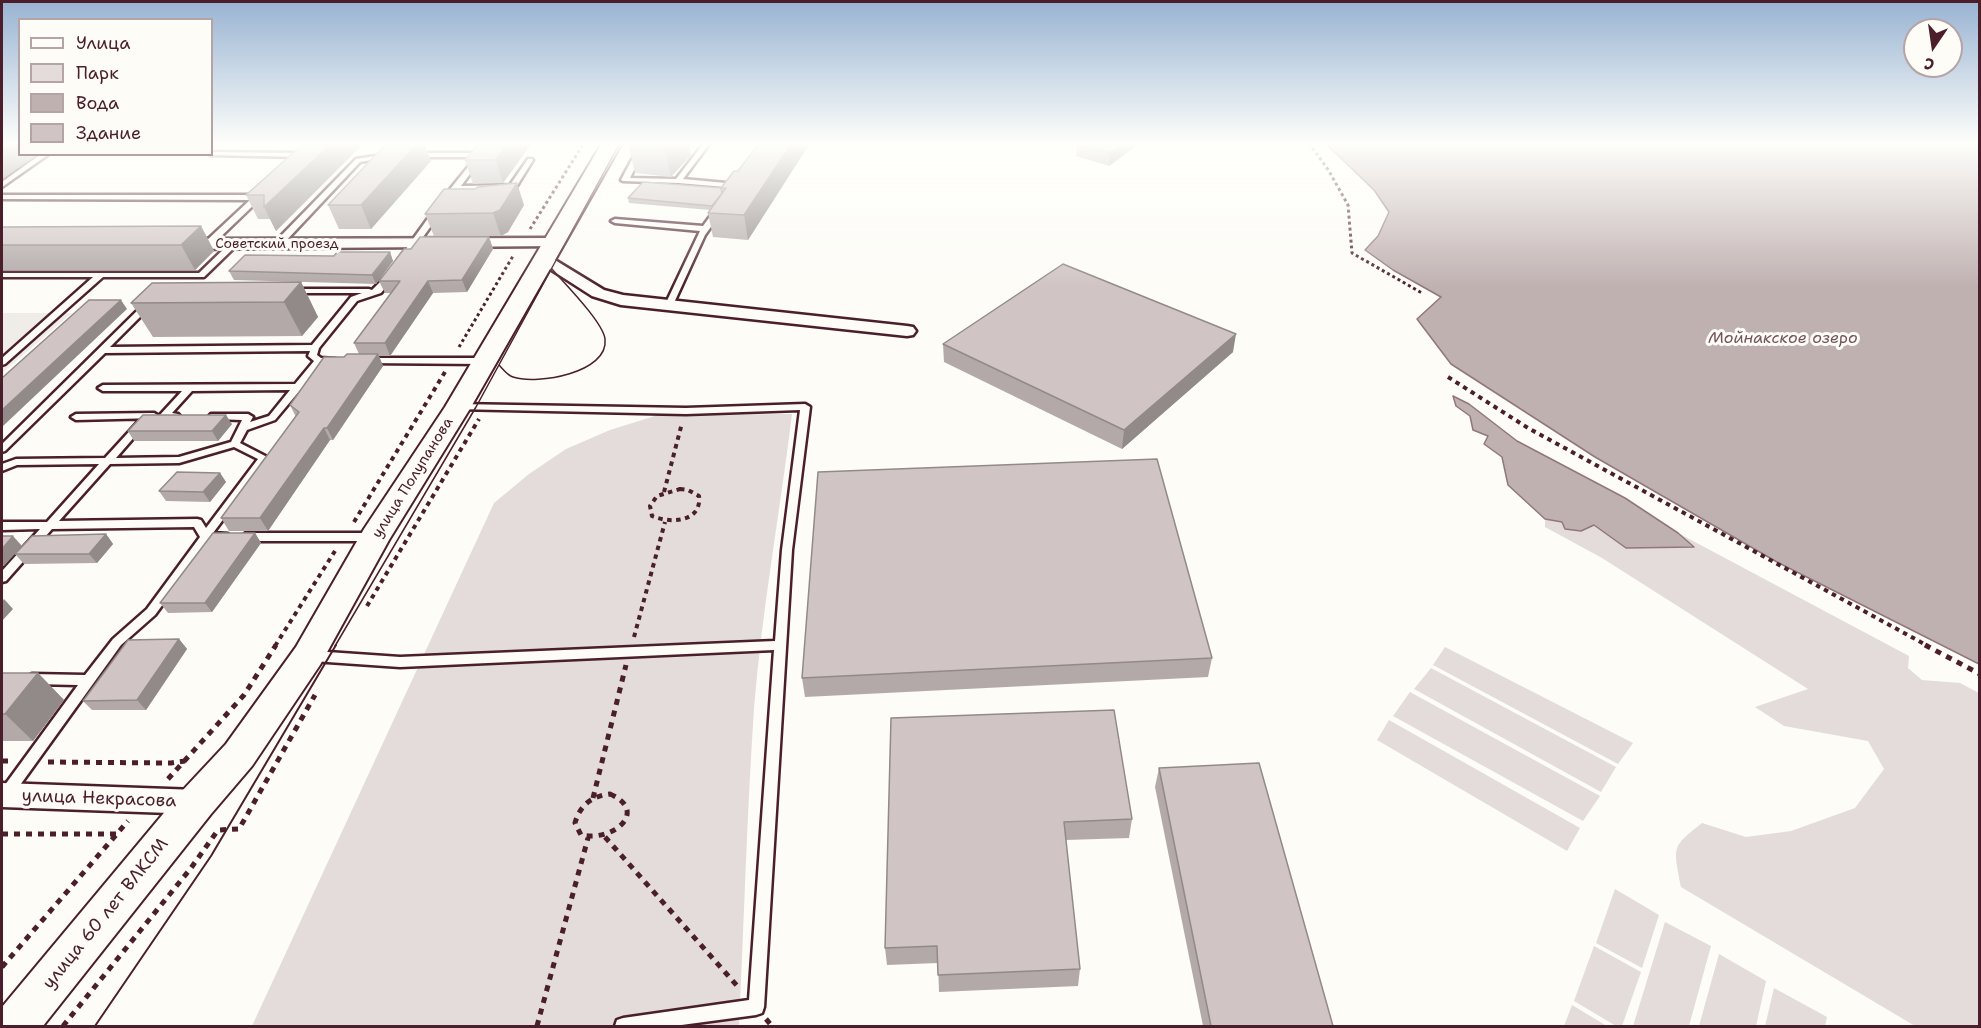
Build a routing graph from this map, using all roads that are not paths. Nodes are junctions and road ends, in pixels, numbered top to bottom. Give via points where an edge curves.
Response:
1 (264, 191) edge
2 (328, 191) edge
3 (454, 191) edge
4 (584, 191) edge
5 (734, 191) edge
6 (731, 194) edge
7 (2, 197) edge
8 (256, 198) junction
9 (725, 203) edge
10 (441, 207) junction
11 (451, 207) edge
12 (615, 221) dead end
13 (706, 229) junction
14 (162, 244) edge
15 (208, 244) junction
16 (234, 244) junction
17 (278, 244) junction
18 (413, 244) junction
19 (549, 251) junction
20 (2, 275) edge
21 (100, 275) junction
22 (283, 291) edge
23 (378, 291) junction
24 (152, 302) edge
25 (669, 305) junction
26 (907, 331) dead end
27 (315, 348) junction
28 (104, 350) junction
29 (319, 361) junction
30 (343, 361) edge
31 (355, 361) edge
32 (483, 361) junction
33 (2, 362) edge
34 (298, 387) junction
35 (103, 388) dead end
36 (189, 388) junction
37 (458, 407) junction
38 (148, 416) junction
39 (164, 416) junction
40 (188, 416) edge
41 (200, 416) edge
42 (76, 417) dead end
43 (243, 428) junction
44 (235, 444) junction
45 (2, 448) edge
46 (107, 463) junction
47 (2, 468) edge
48 (50, 525) junction
49 (2, 526) edge
50 (206, 536) junction
51 (360, 537) junction
52 (2, 578) edge
53 (780, 645) junction
54 (308, 656) junction
55 (23, 679) edge
56 (88, 680) junction
57 (3, 795) edge
58 (197, 802) junction
59 (15, 1026) edge
60 (623, 1026) edge

1 - 8 lane
2 - 17 lane
3 - 10 lane
4 - 19 street, улица Полупанова
5 - 6 lane
7 - 8 lane
8 - 15 lane
9 - 13 lane
10 - 11 lane
10 - 18 lane
12 - 13 lane
13 - 25 lane
14 - 15 street, Советский проезд
15 - 16 street, Советский проезд
16 - 17 street, Советский проезд
16 - 21 lane via 201,275
17 - 18 street, Советский проезд
18 - 19 street, Советский проезд via 521,243
18 - 23 lane
19 - 25 street via 598,293 621,300
19 - 32 street, улица Полупанова
20 - 21 lane
21 - 33 lane
22 - 23 lane
23 - 27 lane via 354,300
24 - 28 lane
25 - 26 street
27 - 28 lane
27 - 29 lane via 312,356
28 - 45 lane
29 - 30 lane
29 - 34 lane
31 - 32 lane
32 - 37 street, улица Полупанова
34 - 36 lane
34 - 43 lane via 272,418
35 - 36 lane
36 - 39 lane
37 - 51 street, улица Полупанова
37 - 53 lane via 686,411 805,407
38 - 39 lane
38 - 42 lane
38 - 46 lane
39 - 40 lane
41 - 43 lane via 248,417
43 - 44 lane
44 - 46 lane via 179,460
44 - 50 lane via 264,458
46 - 47 lane via 16,462
46 - 48 lane
48 - 49 lane
48 - 50 lane via 197,523
48 - 52 lane
50 - 51 lane
50 - 56 lane via 151,612 117,642
51 - 54 street, улица Полупанова
53 - 54 lane via 400,662
53 - 60 lane via 756,1007
54 - 58 street, улица Полупанова via 239,755
55 - 56 lane
56 - 57 lane
57 - 58 street, улица Некрасова
58 - 59 street, улица 60 лет ВЛКСМ

